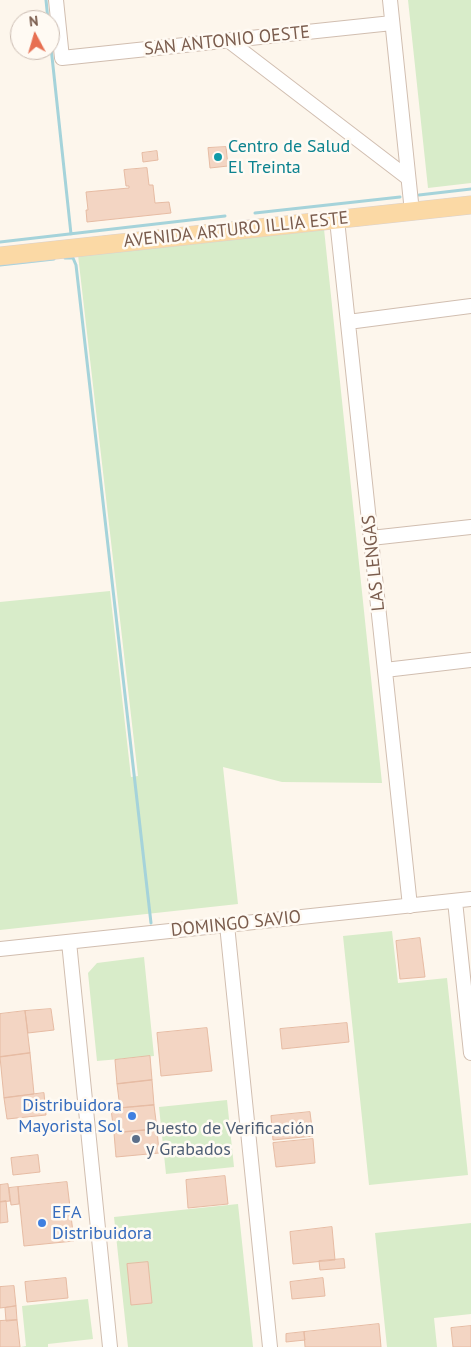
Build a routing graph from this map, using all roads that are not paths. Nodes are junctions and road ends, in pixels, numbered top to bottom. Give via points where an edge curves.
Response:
1 (56, 0) edge
2 (390, 0) edge
3 (392, 23) junction
4 (229, 41) junction
5 (408, 178) junction
6 (471, 205) edge
7 (412, 212) junction
8 (337, 220) junction
9 (0, 256) edge
10 (471, 306) edge
11 (348, 322) junction
12 (471, 527) edge
13 (371, 538) junction
14 (471, 660) edge
15 (385, 670) junction
16 (471, 900) edge
17 (455, 901) junction
18 (410, 906) junction
19 (227, 925) junction
20 (69, 942) junction
21 (0, 949) edge
22 (471, 1053) edge
23 (110, 1347) edge
24 (270, 1347) edge

1 - 4 street, SAN ANTONIO OESTE via 62,58
2 - 3 street
3 - 4 street, SAN ANTONIO OESTE
3 - 5 street
4 - 5 street
5 - 7 street
6 - 7 main road, AVENIDA ARTURO ILLIA ESTE
7 - 8 main road, AVENIDA ARTURO ILLIA ESTE
8 - 9 main road, AVENIDA ARTURO ILLIA ESTE
8 - 11 street, LAS LENGAS
10 - 11 street
11 - 13 street, LAS LENGAS
12 - 13 street
13 - 15 street, LAS LENGAS
14 - 15 street
15 - 18 street, LAS LENGAS
16 - 17 street, DOMINGO SAVIO
17 - 18 street, DOMINGO SAVIO
17 - 22 street
18 - 19 street, DOMINGO SAVIO
19 - 20 street, DOMINGO SAVIO
19 - 24 street
20 - 21 street, DOMINGO SAVIO
20 - 23 street

